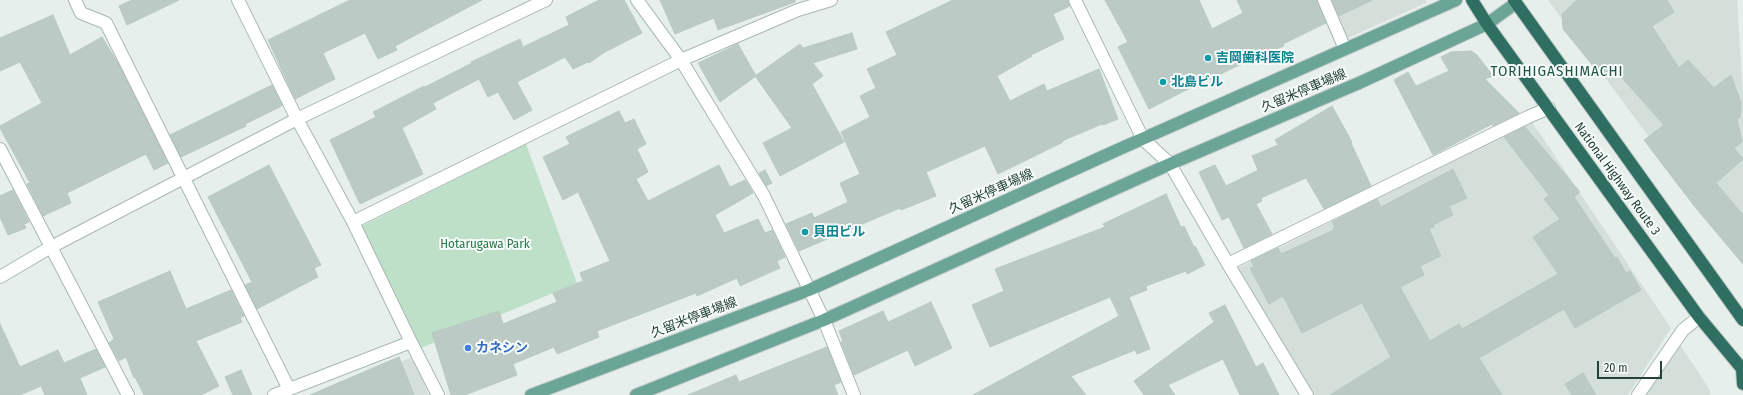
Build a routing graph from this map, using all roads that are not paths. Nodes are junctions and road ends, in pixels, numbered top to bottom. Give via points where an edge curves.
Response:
1 (74, 0) edge
2 (238, 0) edge
3 (546, 0) edge
4 (637, 0) edge
5 (831, 0) edge
6 (1075, 0) edge
7 (1324, 0) edge
8 (1456, 0) edge
9 (1472, 0) edge
10 (1517, 1) edge
11 (1487, 24) junction
12 (1345, 49) junction
13 (681, 60) junction
14 (1549, 108) junction
15 (297, 119) junction
16 (1143, 139) junction
17 (0, 149) edge
18 (1170, 164) junction
19 (182, 178) junction
20 (353, 222) junction
21 (50, 247) junction
22 (1228, 264) junction
23 (0, 278) edge
24 (809, 290) junction
25 (1699, 318) junction
26 (824, 320) junction
27 (1743, 320) edge
28 (411, 342) junction
29 (1742, 370) edge
30 (1743, 384) edge
31 (289, 389) junction
32 (128, 395) edge
33 (274, 395) edge
34 (438, 395) edge
35 (531, 395) edge
36 (636, 395) edge
37 (854, 395) edge
38 (1307, 395) edge
39 (1638, 395) edge

1 - 19 street via 81,13 106,23
2 - 15 street
3 - 15 street
4 - 13 street
5 - 13 street via 798,10
6 - 16 street
7 - 12 street
8 - 12 main road, 久留米停車場線
9 - 11 highway, National Highway Route 3
10 - 11 main road, 久留米停車場線
10 - 27 highway, National Highway Route 3
11 - 14 highway, National Highway Route 3
11 - 18 main road, 久留米停車場線 via 1359,83
12 - 16 main road, 久留米停車場線
13 - 20 street
13 - 24 street via 764,196
14 - 22 street
14 - 25 highway, National Highway Route 3
15 - 19 street
15 - 20 street
16 - 18 street
16 - 24 main road, 久留米停車場線
17 - 21 street
18 - 22 street
18 - 26 main road, 久留米停車場線
19 - 21 street
19 - 31 street
20 - 28 street
21 - 23 street
21 - 32 street
22 - 38 street
24 - 26 street
24 - 35 main road, 久留米停車場線
25 - 29 highway, National Highway Route 3
25 - 39 street via 1683,330
26 - 36 main road, 久留米停車場線
26 - 37 street
28 - 31 street
28 - 34 street
29 - 30 highway
31 - 33 street

